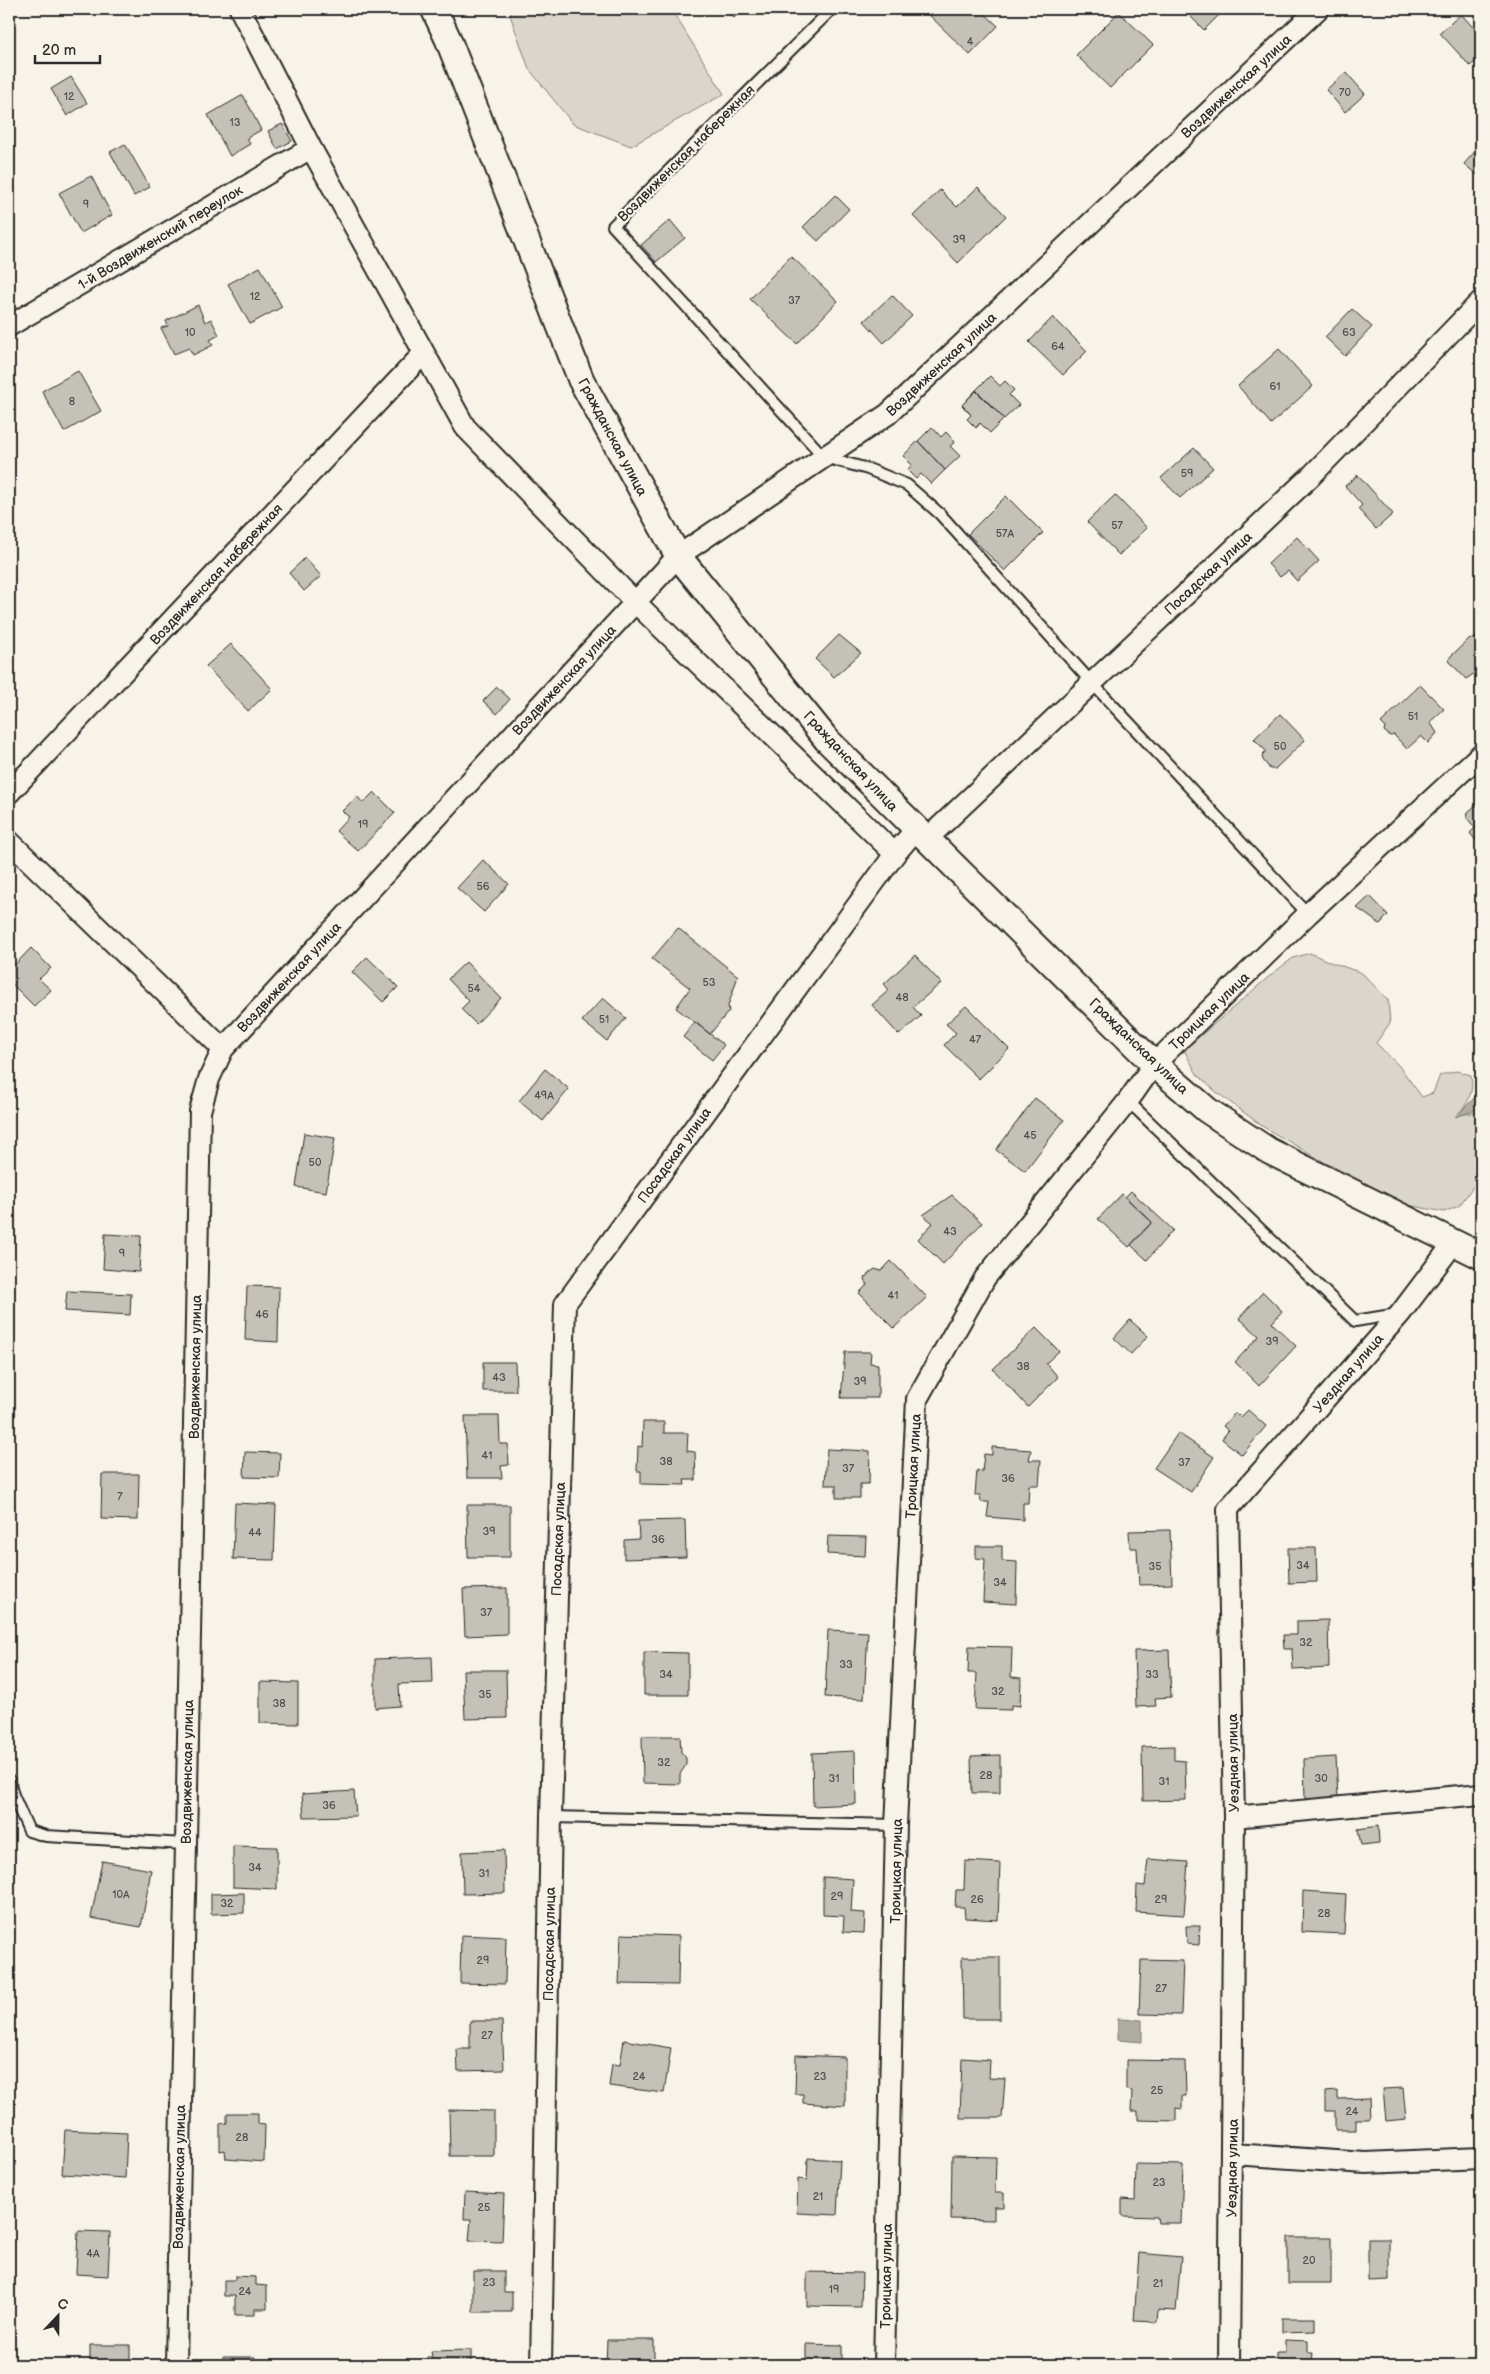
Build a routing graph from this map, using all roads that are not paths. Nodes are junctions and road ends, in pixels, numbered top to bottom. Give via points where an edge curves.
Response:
1 (240, 9) edge
2 (434, 9) edge
3 (832, 9) edge
4 (1318, 9) edge
5 (311, 148) junction
6 (1481, 301) edge
7 (9, 326) edge
8 (424, 354) junction
9 (824, 457) junction
10 (678, 556) junction
11 (636, 603) junction
12 (1092, 683) junction
13 (1481, 754) edge
14 (9, 793) edge
15 (922, 833) junction
16 (9, 841) edge
17 (895, 854) junction
18 (1308, 914) junction
19 (223, 1049) junction
20 (1154, 1064) junction
21 (1128, 1101) junction
22 (1453, 1244) junction
23 (1481, 1256) edge
24 (1400, 1314) junction
25 (9, 1780) edge
26 (1481, 1794) edge
27 (551, 1817) junction
28 (1234, 1817) junction
29 (896, 1825) junction
30 (185, 1844) junction
31 (1232, 2154) junction
32 (1481, 2158) edge
33 (176, 2365) edge
34 (541, 2365) edge
35 (884, 2365) edge
36 (1229, 2365) edge

1 - 5 street
2 - 10 street, Гражданская улица via 581,380
3 - 9 lane, Воздвиженская набережная via 613,226
4 - 9 street, Воздвиженская улица via 888,414
5 - 7 street, 1-й Воздвиженский переулок
5 - 8 street
6 - 12 street, Посадская улица via 1312,475
8 - 11 street via 465,427
8 - 14 street, Воздвиженская набережная
9 - 10 street, Воздвиженская улица
9 - 12 lane via 868,469 907,485 940,514
10 - 11 street, Воздвиженская улица
10 - 15 street, Гражданская улица via 827,740
11 - 17 street
11 - 19 street, Воздвиженская улица
12 - 15 street, Посадская улица
12 - 18 lane
13 - 18 street, Троицкая улица
15 - 17 street, Посадская улица
15 - 20 street, Гражданская улица
16 - 19 street
17 - 27 street, Посадская улица via 565,1304
18 - 20 street, Троицкая улица
19 - 30 street, Воздвиженская улица via 209,1079 200,1111
20 - 21 street, Троицкая улица
20 - 22 street, Гражданская улица via 1207,1110 1269,1151
21 - 24 lane via 1355,1320
21 - 29 street, Троицкая улица via 985,1278 917,1399
22 - 23 street, Гражданская улица
22 - 24 street, Уездная улица
24 - 28 street, Уездная улица via 1228,1509
25 - 30 lane via 29,1831 46,1836
26 - 28 street
27 - 29 lane
27 - 34 street, Посадская улица
28 - 31 street, Уездная улица
29 - 35 street, Троицкая улица
30 - 33 street, Воздвиженская улица
31 - 32 street via 1366,2163
31 - 36 street, Уездная улица

